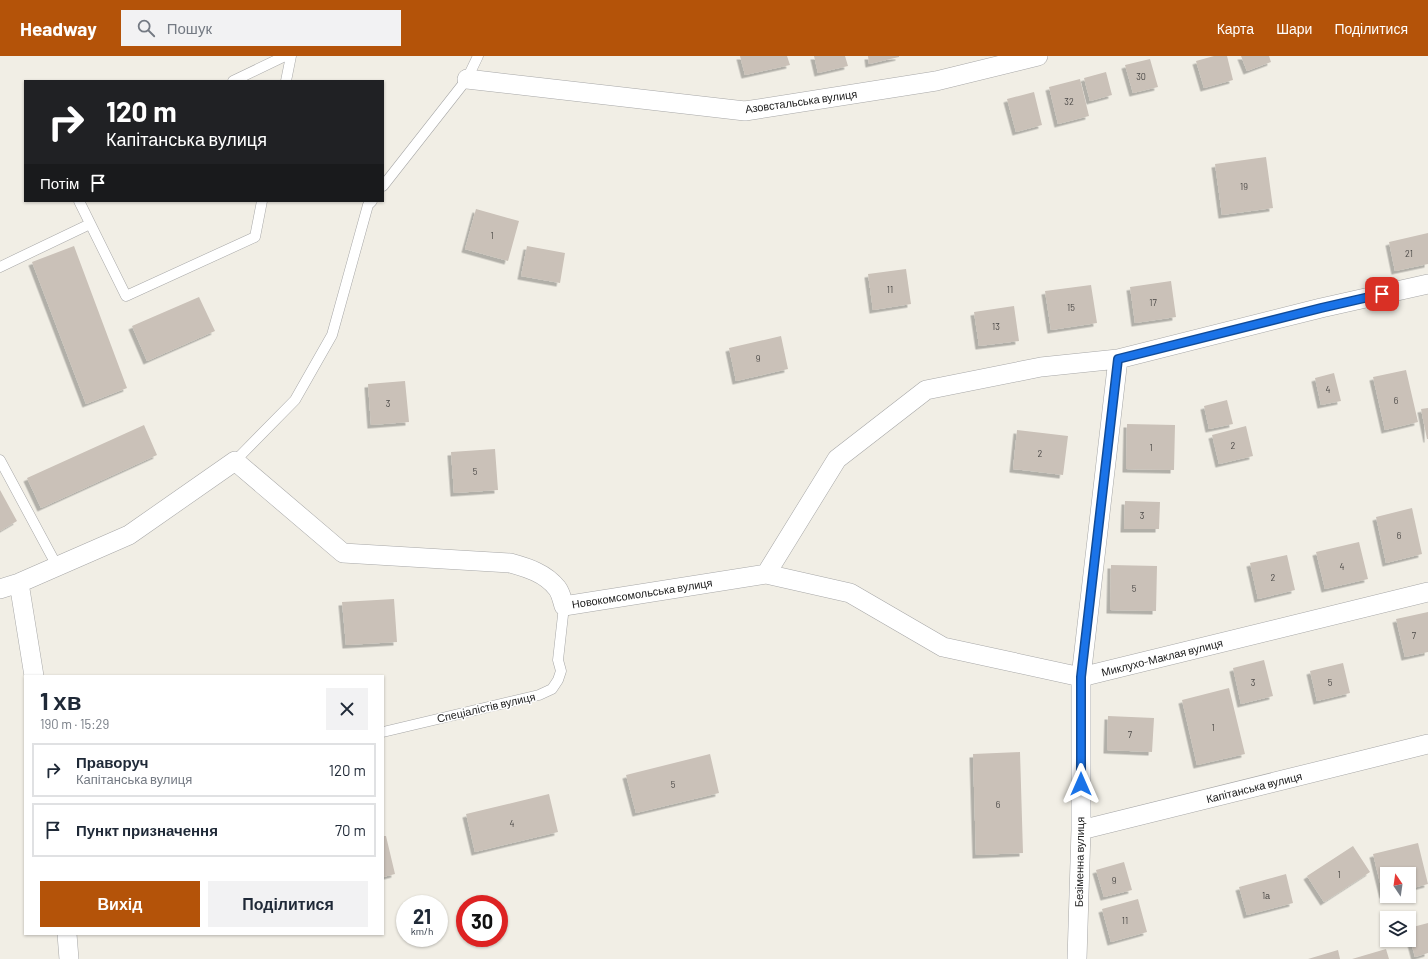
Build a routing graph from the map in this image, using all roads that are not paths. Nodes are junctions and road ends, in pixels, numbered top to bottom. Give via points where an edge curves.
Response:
1 (285, 56) edge
2 (291, 56) edge
3 (478, 56) edge
4 (1038, 56) edge
5 (466, 79) junction
6 (235, 80) edge
7 (286, 80) edge
8 (384, 185) edge
9 (79, 202) edge
10 (262, 202) edge
11 (371, 202) edge
12 (90, 224) junction
13 (0, 267) edge
14 (1428, 284) edge
15 (1118, 359) junction
16 (0, 460) edge
17 (235, 461) junction
18 (57, 566) junction
19 (766, 574) junction
20 (19, 583) junction
21 (0, 588) edge
22 (1428, 592) edge
23 (564, 606) junction
24 (34, 675) edge
25 (1081, 677) junction
26 (384, 732) edge
27 (1428, 744) edge
28 (1081, 830) junction
29 (67, 935) edge
30 (69, 959) edge
31 (1077, 959) edge

1 - 6 lane
2 - 7 lane
3 - 5 lane
4 - 5 street, Азовстальська вулиця via 936,81 745,111
5 - 8 lane
9 - 12 lane
10 - 12 lane via 255,237 126,296
11 - 17 lane via 332,335 295,400
12 - 13 lane
14 - 15 street
15 - 19 street via 1041,367 926,390 837,459
15 - 25 street, Безіменна вулиця
16 - 18 lane
17 - 18 street via 129,535
17 - 23 street, Новокомсомольська вулиця via 343,553 510,563 530,568 547,578 558,589
18 - 20 street
19 - 23 street, Новокомсомольська вулиця
19 - 25 street, Миклухо-Маклая вулиця via 850,593 943,647
20 - 21 street
20 - 24 street
22 - 25 street, Миклухо-Маклая вулиця
23 - 26 lane, Спеціалістів вулиця via 558,660 560,671 552,689 539,695
25 - 28 street, Безіменна вулиця
27 - 28 street, Капітанська вулиця
28 - 31 street, Безіменна вулиця
29 - 30 street

